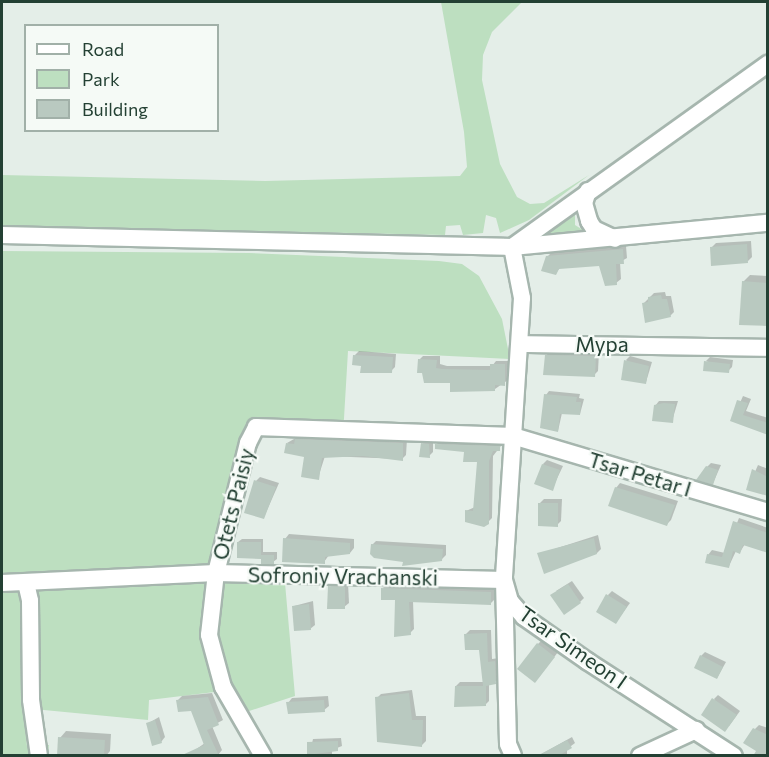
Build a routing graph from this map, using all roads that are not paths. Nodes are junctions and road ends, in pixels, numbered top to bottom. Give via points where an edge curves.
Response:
1 (768, 64) edge
2 (588, 191) junction
3 (768, 223) edge
4 (2, 235) edge
5 (616, 239) junction
6 (512, 247) junction
7 (520, 344) junction
8 (768, 348) edge
9 (513, 436) junction
10 (768, 512) edge
11 (216, 573) junction
12 (504, 580) junction
13 (2, 583) edge
14 (26, 583) junction
15 (696, 730) junction
16 (39, 756) edge
17 (263, 756) edge
18 (513, 756) edge
19 (640, 756) edge
20 (734, 756) edge

1 - 2 street
2 - 5 street via 584,203 589,222 594,229
2 - 6 street
3 - 5 street
4 - 6 street
5 - 6 street
6 - 7 street, Tsar Simeon I via 522,298
7 - 8 street, Мура
7 - 9 street, Tsar Simeon I
9 - 10 street, Tsar Petar I
9 - 11 street, Otets Paisiy via 256,427 248,443
9 - 12 street, Tsar Simeon I
11 - 12 street, Sofroniy Vrachanski
11 - 14 street, Sofroniy Vrachanski via 136,574
11 - 17 street, Otets Paisiy via 209,635 215,664 240,720
12 - 15 street, Tsar Simeon I via 510,602 524,617
12 - 18 street via 508,744
13 - 14 street, Sofroniy Vrachanski
14 - 16 street via 30,601 31,700
15 - 19 street
15 - 20 street, Tsar Simeon I

